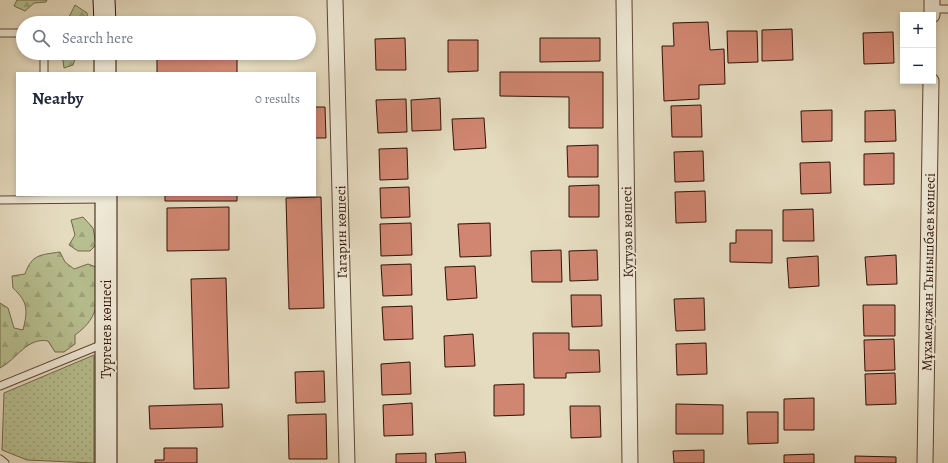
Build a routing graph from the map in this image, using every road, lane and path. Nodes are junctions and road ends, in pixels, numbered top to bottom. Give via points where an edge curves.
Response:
1 (104, 0) edge
2 (335, 0) edge
3 (624, 0) edge
4 (932, 8) edge
5 (948, 9) edge
6 (105, 16) edge
7 (0, 33) edge
8 (16, 33) edge
9 (44, 60) edge
10 (105, 60) edge
11 (44, 72) edge
12 (105, 72) edge
13 (930, 84) edge
14 (46, 197) edge
15 (106, 197) edge
16 (0, 200) edge
17 (106, 342) junction
18 (0, 386) edge
19 (0, 459) edge
20 (5, 463) edge
21 (106, 463) edge
22 (347, 463) edge
23 (630, 463) edge
24 (925, 463) edge

1 - 6 street
2 - 22 street, Гагарин көшесі
3 - 23 street, Кутузов көшесі
4 - 5 lane
7 - 8 lane
9 - 11 lane
10 - 12 street
13 - 24 street, Мұхамеджан Тынышбаев көшесі
14 - 15 lane
14 - 16 lane
15 - 17 street, Тургенев көшесі
17 - 18 lane
17 - 21 street, Тургенев көшесі
19 - 20 lane

